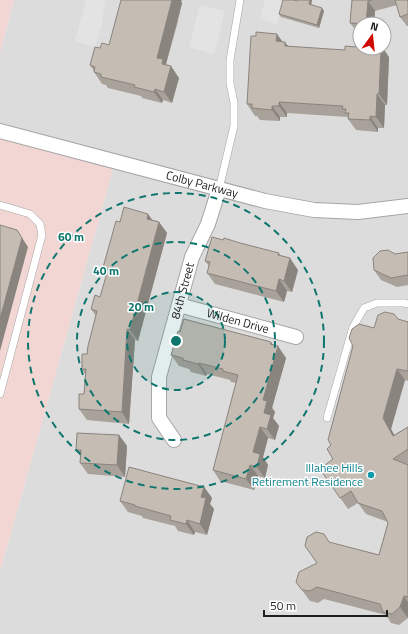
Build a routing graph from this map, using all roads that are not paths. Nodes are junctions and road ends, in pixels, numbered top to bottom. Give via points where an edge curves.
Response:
1 (240, 0) edge
2 (0, 131) edge
3 (218, 189) junction
4 (0, 205) edge
5 (408, 206) edge
6 (408, 304) edge
7 (179, 305) junction
8 (296, 337) dead end
9 (0, 394) edge
10 (327, 418) dead end
11 (174, 440) dead end

1 - 3 lane via 230,60 234,126
2 - 3 street, Colby Parkway
3 - 5 street, Colby Parkway via 314,210 358,212
3 - 7 street, 84th Street via 208,224 192,257
4 - 9 lane via 30,214 40,224 42,234
6 - 10 lane via 377,303 364,308 353,327
7 - 8 street, Wilden Drive
7 - 11 street, 84th Street via 159,376 159,418

